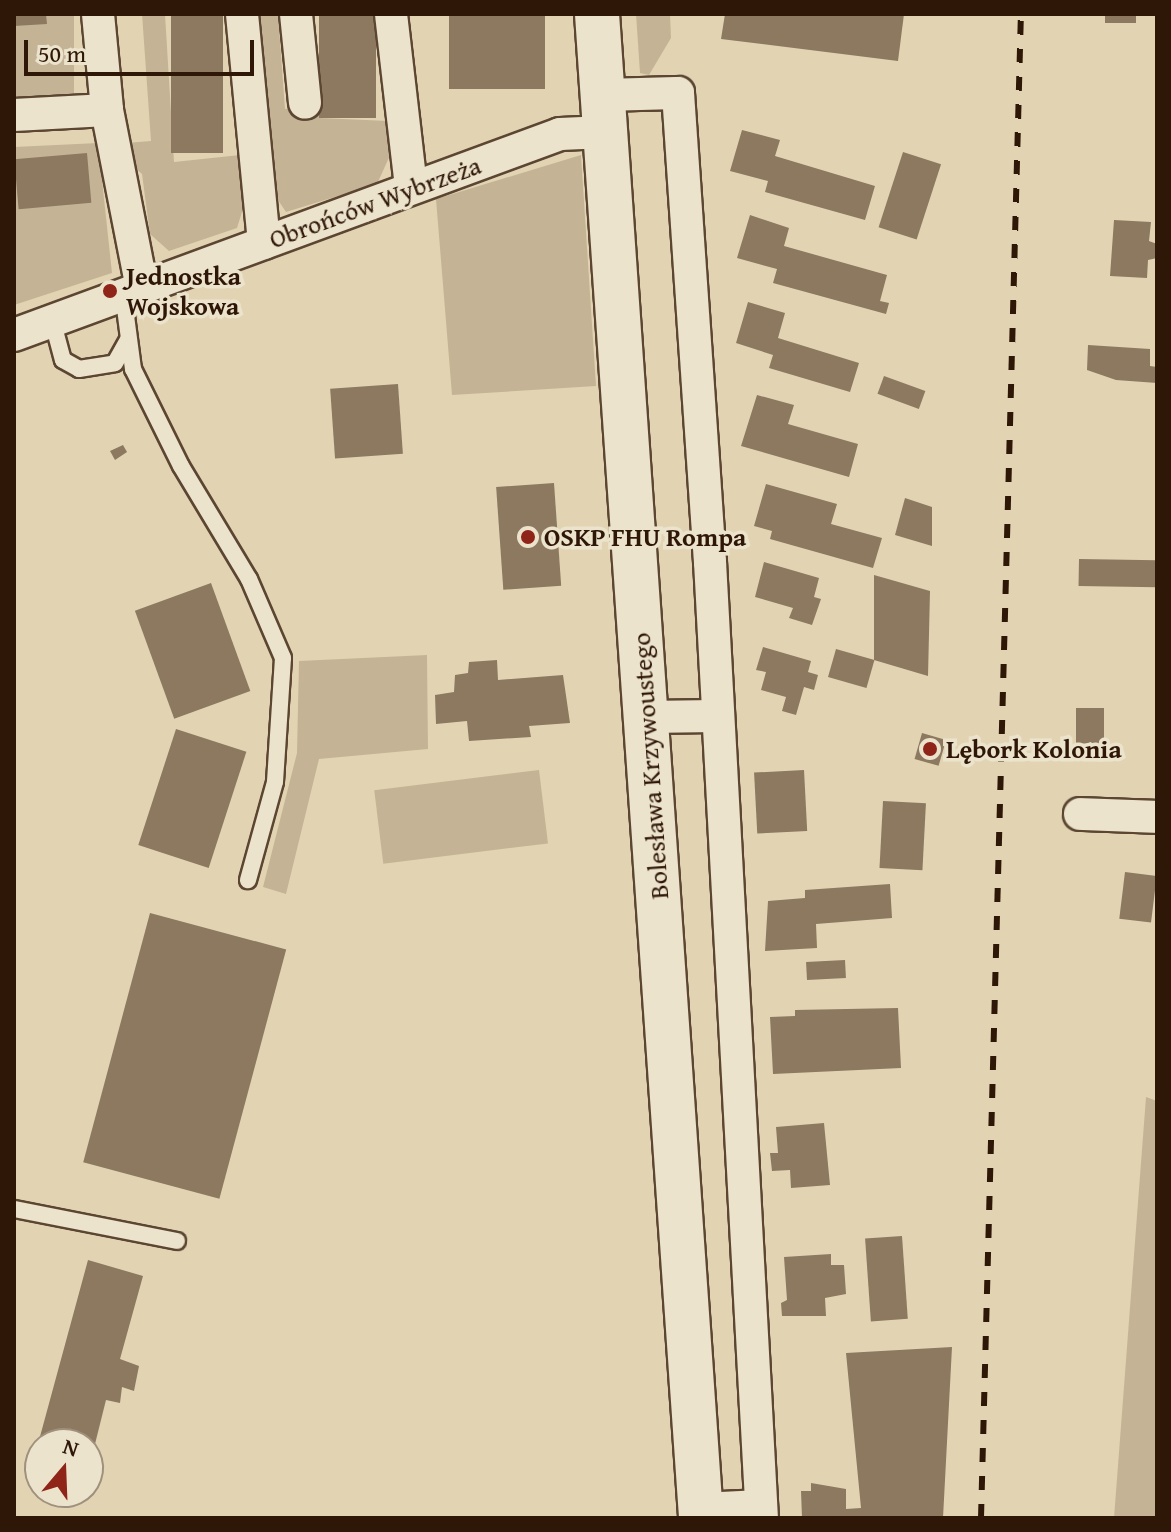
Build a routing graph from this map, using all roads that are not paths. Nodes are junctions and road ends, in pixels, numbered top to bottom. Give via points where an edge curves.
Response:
1 (98, 14) edge
2 (242, 14) edge
3 (296, 14) edge
4 (391, 14) edge
5 (597, 14) edge
6 (305, 103) dead end
7 (107, 110) junction
8 (603, 113) junction
9 (14, 115) edge
10 (411, 187) junction
11 (264, 243) junction
12 (132, 289) junction
13 (53, 323) junction
14 (14, 335) edge
15 (128, 340) junction
16 (716, 716) junction
17 (646, 717) junction
18 (1080, 814) dead end
19 (1157, 817) edge
20 (248, 880) dead end
21 (14, 1209) edge
22 (177, 1241) dead end
23 (762, 1512) edge
24 (701, 1514) edge

1 - 7 street
2 - 11 street
3 - 6 street
4 - 10 street
5 - 8 main road, Bolesława Krzywoustego
7 - 9 street
7 - 12 street
8 - 10 street, Obrońców Wybrzeża via 560,134
8 - 16 street, Obrońców Wybrzeża via 678,93
8 - 17 main road, Bolesława Krzywoustego
10 - 11 street, Obrońców Wybrzeża
11 - 12 street, Obrońców Wybrzeża
12 - 13 street, Obrońców Wybrzeża
12 - 15 lane
13 - 14 street, Obrońców Wybrzeża
13 - 15 lane via 63,360 79,369 115,363
15 - 20 lane via 133,369 181,466 249,579 283,658 275,782
16 - 17 street
16 - 23 street
17 - 24 main road, Bolesława Krzywoustego
18 - 19 street
21 - 22 lane
23 - 24 street

